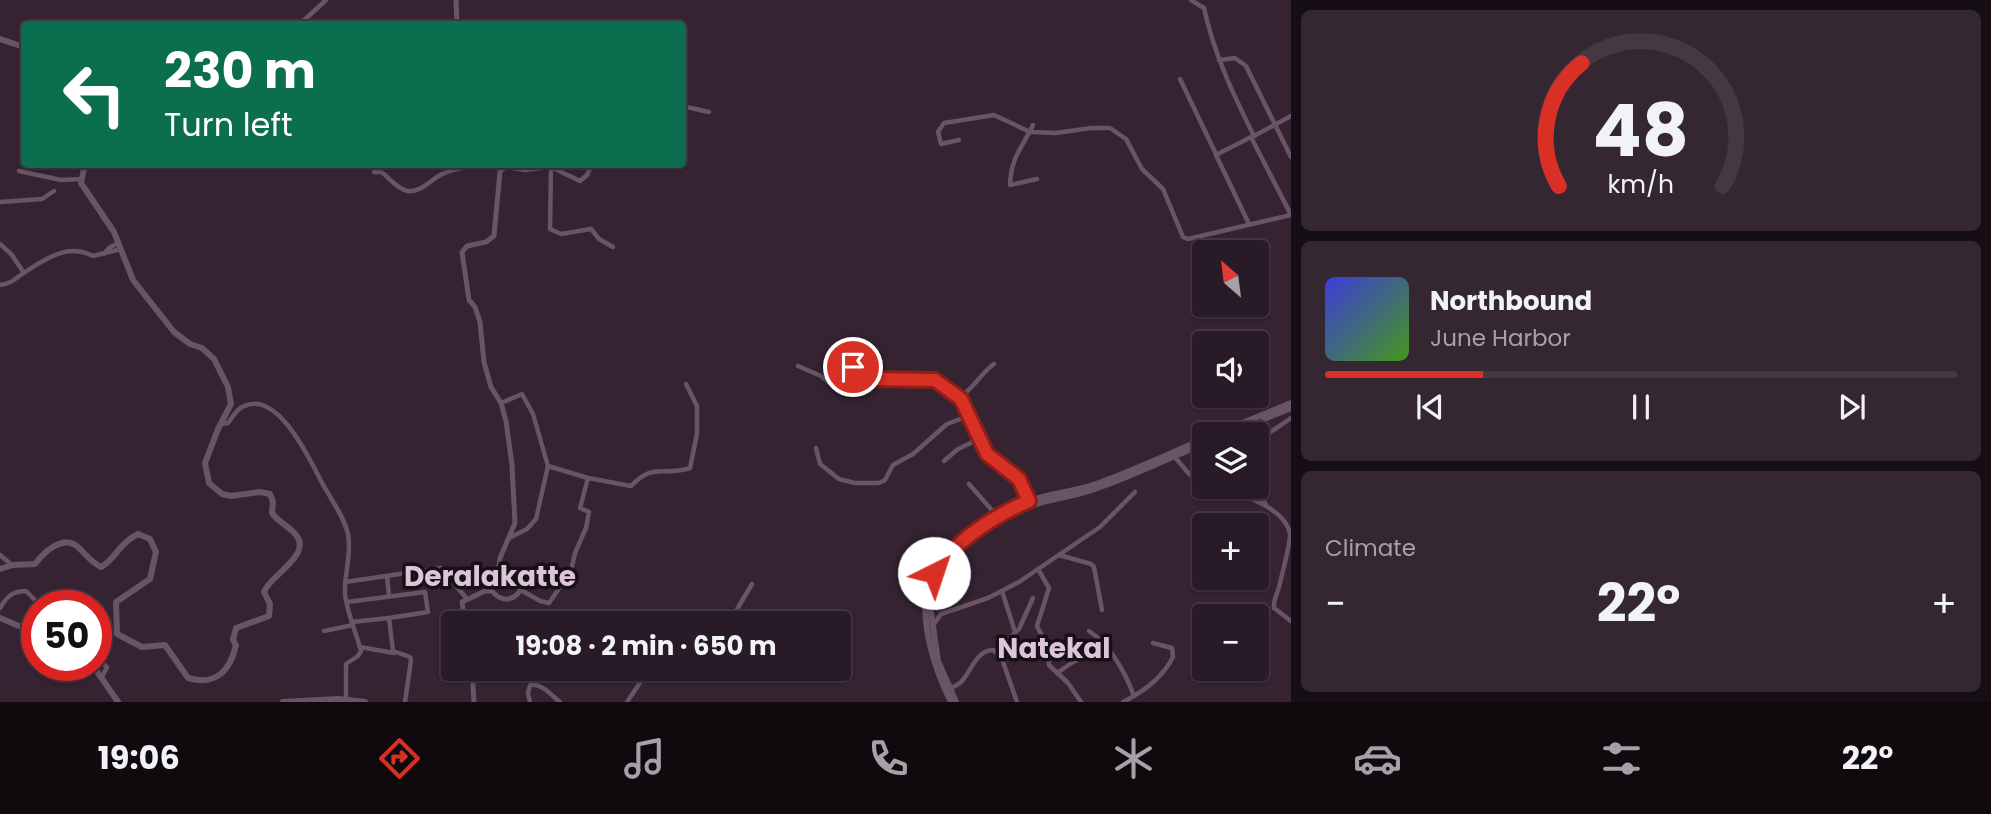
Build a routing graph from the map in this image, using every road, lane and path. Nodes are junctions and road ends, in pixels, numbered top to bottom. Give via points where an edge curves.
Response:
1 (326, 0) edge
2 (456, 0) edge
3 (1191, 0) edge
4 (303, 21) edge
5 (457, 21) edge
6 (0, 38) edge
7 (21, 46) edge
8 (1219, 60) junction
9 (1180, 79) dead end
10 (686, 107) edge
11 (709, 112) dead end
12 (1291, 116) edge
13 (1033, 125) dead end
14 (1275, 125) junction
15 (1030, 132) junction
16 (1253, 137) junction
17 (959, 140) dead end
18 (1216, 155) junction
19 (1291, 157) edge
20 (84, 168) edge
21 (467, 168) edge
22 (496, 168) edge
23 (506, 168) edge
24 (520, 168) edge
25 (542, 168) edge
26 (551, 168) edge
27 (553, 168) edge
28 (590, 168) edge
29 (502, 169) junction
30 (19, 171) dead end
31 (374, 172) dead end
32 (82, 178) junction
33 (1038, 179) dead end
34 (54, 191) dead end
35 (0, 202) edge
36 (1291, 215) edge
37 (1250, 225) junction
38 (0, 244) edge
39 (120, 246) junction
40 (613, 247) dead end
41 (24, 273) junction
42 (0, 285) edge
43 (995, 364) dead end
44 (798, 366) dead end
45 (686, 384) dead end
46 (961, 399) junction
47 (501, 403) junction
48 (1291, 405) edge
49 (968, 416) junction
50 (1291, 418) edge
51 (1247, 422) edge
52 (1253, 422) edge
53 (221, 424) junction
54 (1269, 433) edge
55 (979, 439) junction
56 (1192, 446) edge
57 (816, 448) dead end
58 (1173, 454) junction
59 (944, 461) dead end
60 (548, 466) junction
61 (1192, 475) edge
62 (588, 478) junction
63 (969, 484) dead end
64 (1135, 492) dead end
65 (1251, 499) edge
66 (1263, 499) edge
67 (1029, 504) junction
68 (1266, 505) junction
69 (997, 516) junction
70 (1291, 535) edge
71 (509, 538) junction
72 (0, 555) edge
73 (1058, 555) junction
74 (13, 565) junction
75 (0, 569) edge
76 (1038, 569) junction
77 (387, 576) junction
78 (345, 582) junction
79 (752, 584) dead end
80 (521, 590) junction
81 (21, 591) edge
82 (1002, 591) junction
83 (389, 596) junction
84 (1033, 598) dead end
85 (467, 599) junction
86 (346, 602) junction
87 (0, 608) edge
88 (1102, 610) dead end
89 (463, 611) edge
90 (736, 611) edge
91 (0, 618) edge
92 (388, 618) junction
93 (1291, 621) edge
94 (353, 624) junction
95 (21, 626) edge
96 (930, 628) junction
97 (324, 631) dead end
98 (1089, 631) dead end
99 (1015, 633) junction
100 (1153, 643) dead end
101 (360, 647) junction
102 (1107, 647) junction
103 (996, 652) junction
104 (395, 654) junction
105 (1057, 673) junction
106 (105, 681) edge
107 (473, 681) edge
108 (533, 681) edge
109 (641, 681) edge
110 (534, 684) junction
111 (947, 690) junction
112 (1134, 696) junction
113 (346, 701) edge
114 (118, 702) edge
115 (283, 702) edge
116 (365, 702) edge
117 (405, 702) edge
118 (474, 702) edge
119 (530, 702) edge
120 (560, 702) edge
121 (627, 702) edge
122 (953, 702) edge
123 (1017, 702) edge
124 (1081, 702) edge
125 (1122, 702) edge

1 - 4 street
2 - 5 street
3 - 8 street via 1204,8
6 - 7 main road
8 - 14 street via 1236,58 1246,66
8 - 16 street
9 - 18 street
10 - 11 street
12 - 14 street
13 - 15 street
14 - 16 street
14 - 19 street
15 - 17 street via 994,115 944,123 938,132 941,144
15 - 33 street via 1014,158 1010,186
15 - 37 street via 1111,128 1126,139 1142,169 1163,189 1183,237
16 - 18 street
16 - 36 street
18 - 37 street
20 - 32 main road
21 - 31 street via 407,191
22 - 29 street
23 - 29 street
24 - 25 street
26 - 40 street via 550,229 561,234 591,229
27 - 28 street via 580,181
29 - 47 street via 494,236 462,252 468,300 480,322 484,362
30 - 32 street via 61,180
32 - 39 main road
34 - 35 street via 42,199
36 - 37 street
38 - 41 street
39 - 41 street via 93,256 80,249 67,250
39 - 53 main road via 133,280 166,323 183,341 214,359 231,404
41 - 42 street via 10,284
43 - 46 street
44 - 46 street via 832,385 853,367 872,379 935,380
45 - 62 street via 697,406 690,468 642,474 631,486
46 - 49 street
47 - 60 street via 522,394 533,414
47 - 71 street via 512,465 515,523
48 - 51 main road
48 - 52 main road
49 - 55 street
49 - 57 street via 947,424 893,465 879,483 839,479 821,464
50 - 54 street
53 - 74 main road via 205,463 209,483 231,496 270,494 272,513 299,539 294,560 266,585 269,615 236,628 234,653 222,673 202,681 188,678 166,646 142,647 117,634 116,602 150,579 156,552 150,539 138,534 128,539 101,567 76,545 65,543 35,565
53 - 78 street via 250,404 267,407 287,425 308,455 348,534
55 - 59 street
55 - 67 street via 987,454 1019,479
56 - 58 main road
58 - 61 street
58 - 67 main road via 1098,488
60 - 62 street
60 - 71 street via 536,519
62 - 80 street via 580,508 589,512 586,528 567,579 549,603
63 - 69 street
64 - 73 street via 1100,527
65 - 68 street
66 - 68 street
67 - 69 main road
67 - 96 main road via 985,529 947,563 932,595
68 - 70 street via 1282,516
69 - 96 main road via 964,540 934,573 928,588
70 - 93 street via 1273,600 1274,608
71 - 80 street via 499,566
72 - 74 street
73 - 76 street
73 - 88 street via 1094,567
74 - 75 main road
76 - 82 street
76 - 105 street via 1049,588 1037,626 1049,665
77 - 78 street
77 - 83 street
77 - 85 street via 441,568
78 - 86 street
79 - 90 street
80 - 85 street via 510,600 498,598 492,591
81 - 87 street via 9,595
82 - 96 street via 941,614
82 - 99 street
83 - 86 street
83 - 92 street via 425,593 428,612
84 - 99 street
85 - 89 street via 462,601
86 - 94 street
91 - 95 main road
92 - 94 street
92 - 104 street
94 - 97 street
94 - 101 street
96 - 111 main road
98 - 102 street
99 - 103 street
100 - 112 street via 1172,648 1173,657 1167,669
101 - 104 street
101 - 113 street via 358,656 346,664
102 - 105 street
102 - 112 street
103 - 111 street via 986,650 960,683
103 - 123 street
104 - 117 street via 411,660
105 - 124 street
106 - 114 main road
107 - 118 street
108 - 110 street
109 - 121 street
110 - 119 street via 528,693
110 - 120 street
111 - 122 main road
112 - 125 street
113 - 115 main road
113 - 116 main road

